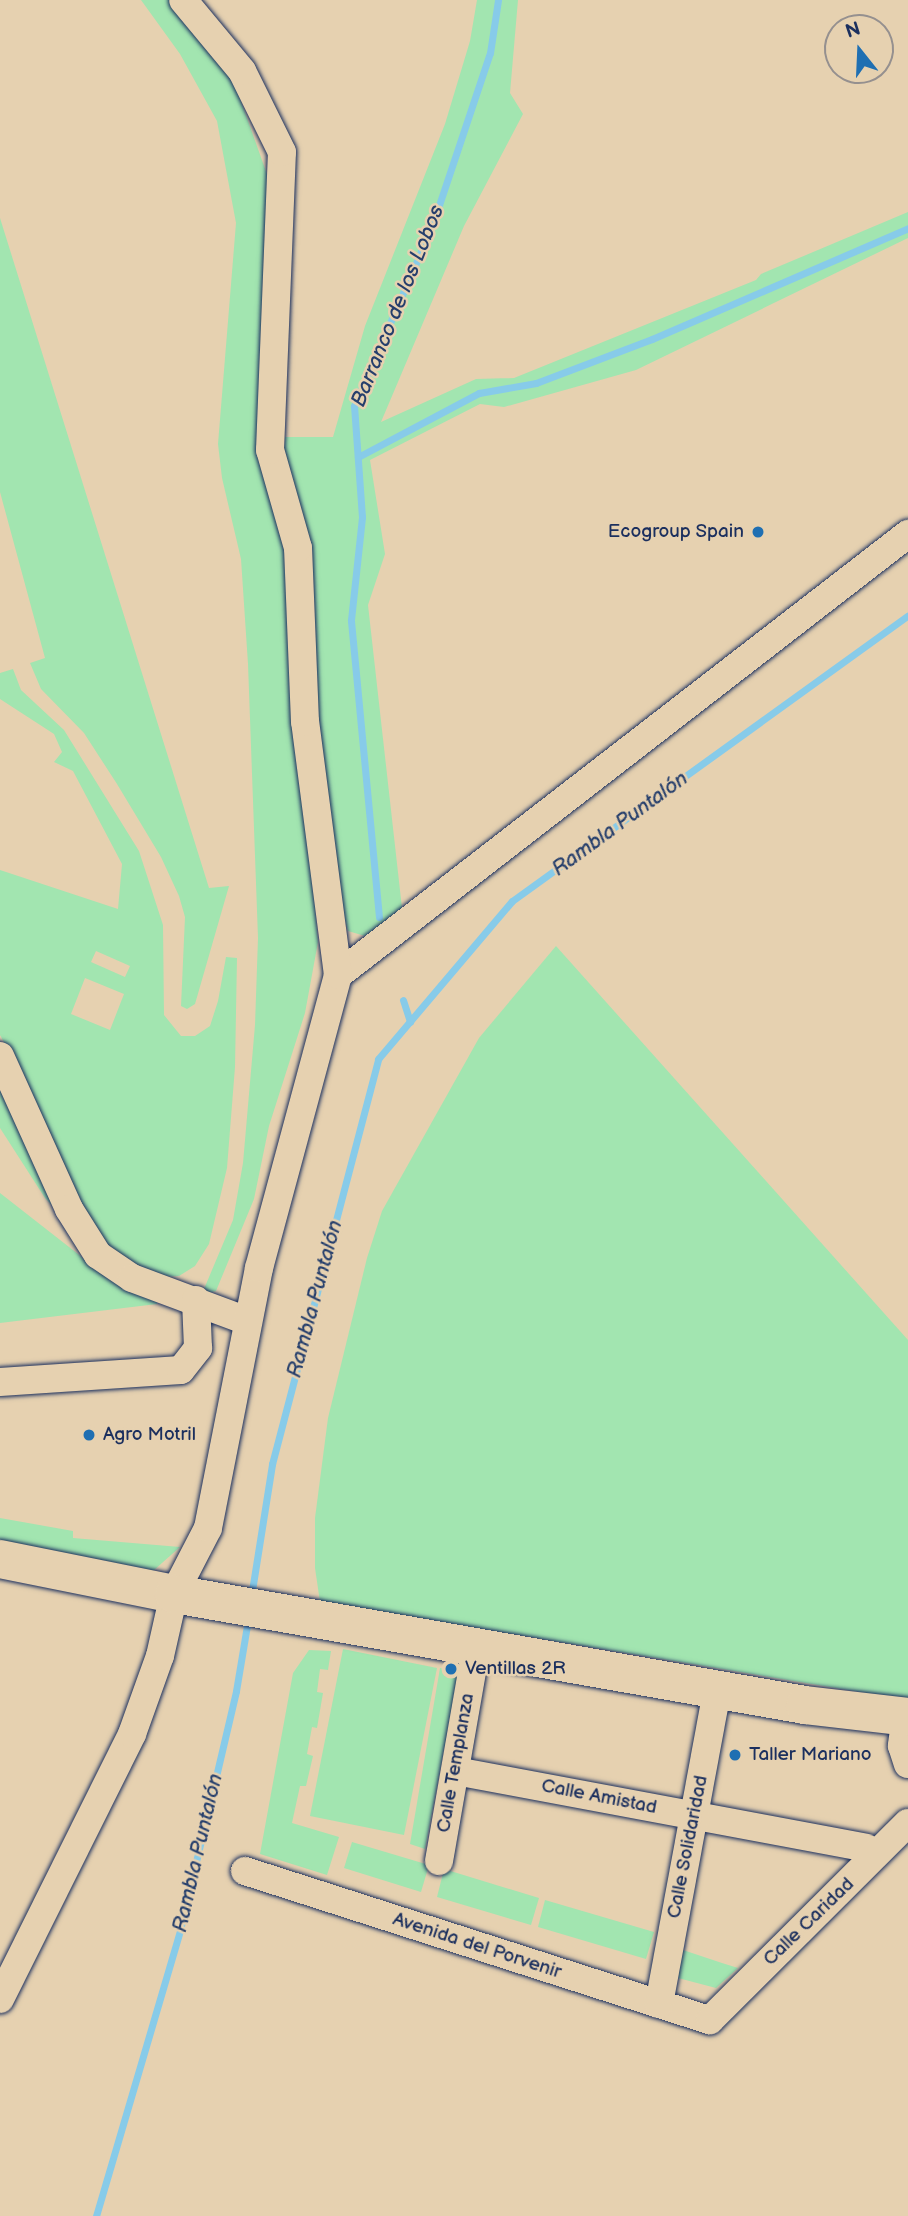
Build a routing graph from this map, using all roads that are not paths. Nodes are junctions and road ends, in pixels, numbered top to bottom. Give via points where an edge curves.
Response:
1 (183, 0) edge
2 (908, 534) edge
3 (338, 975) junction
4 (0, 1056) edge
5 (195, 1300) junction
6 (247, 1321) junction
7 (0, 1382) edge
8 (0, 1559) edge
9 (182, 1595) junction
10 (473, 1666) dead end
11 (717, 1690) junction
12 (907, 1716) edge
13 (908, 1764) edge
14 (456, 1771) junction
15 (694, 1815) junction
16 (908, 1824) edge
17 (866, 1848) dead end
18 (439, 1861) dead end
19 (245, 1871) dead end
20 (0, 1999) edge
21 (659, 2004) junction
22 (710, 2020) joint

1 - 3 street via 242,71 282,152 270,450 298,548 305,722
2 - 3 street
3 - 6 street
4 - 5 street via 69,1209 98,1255 132,1278
5 - 6 street
5 - 7 street via 198,1348 181,1370
6 - 9 street via 208,1528
8 - 9 street
9 - 11 street
9 - 20 street via 132,1734
10 - 14 street, Calle Templanza
11 - 12 street
11 - 15 street, Calle Solidaridad
12 - 13 street via 902,1746
14 - 15 street, Calle Amistad
14 - 18 street, Calle Templanza
15 - 17 street, Calle Amistad
15 - 21 street, Calle Solidaridad
16 - 22 street, Calle Caridad
19 - 21 street, Avenida del Porvenir
21 - 22 street, Avenida del Porvenir

